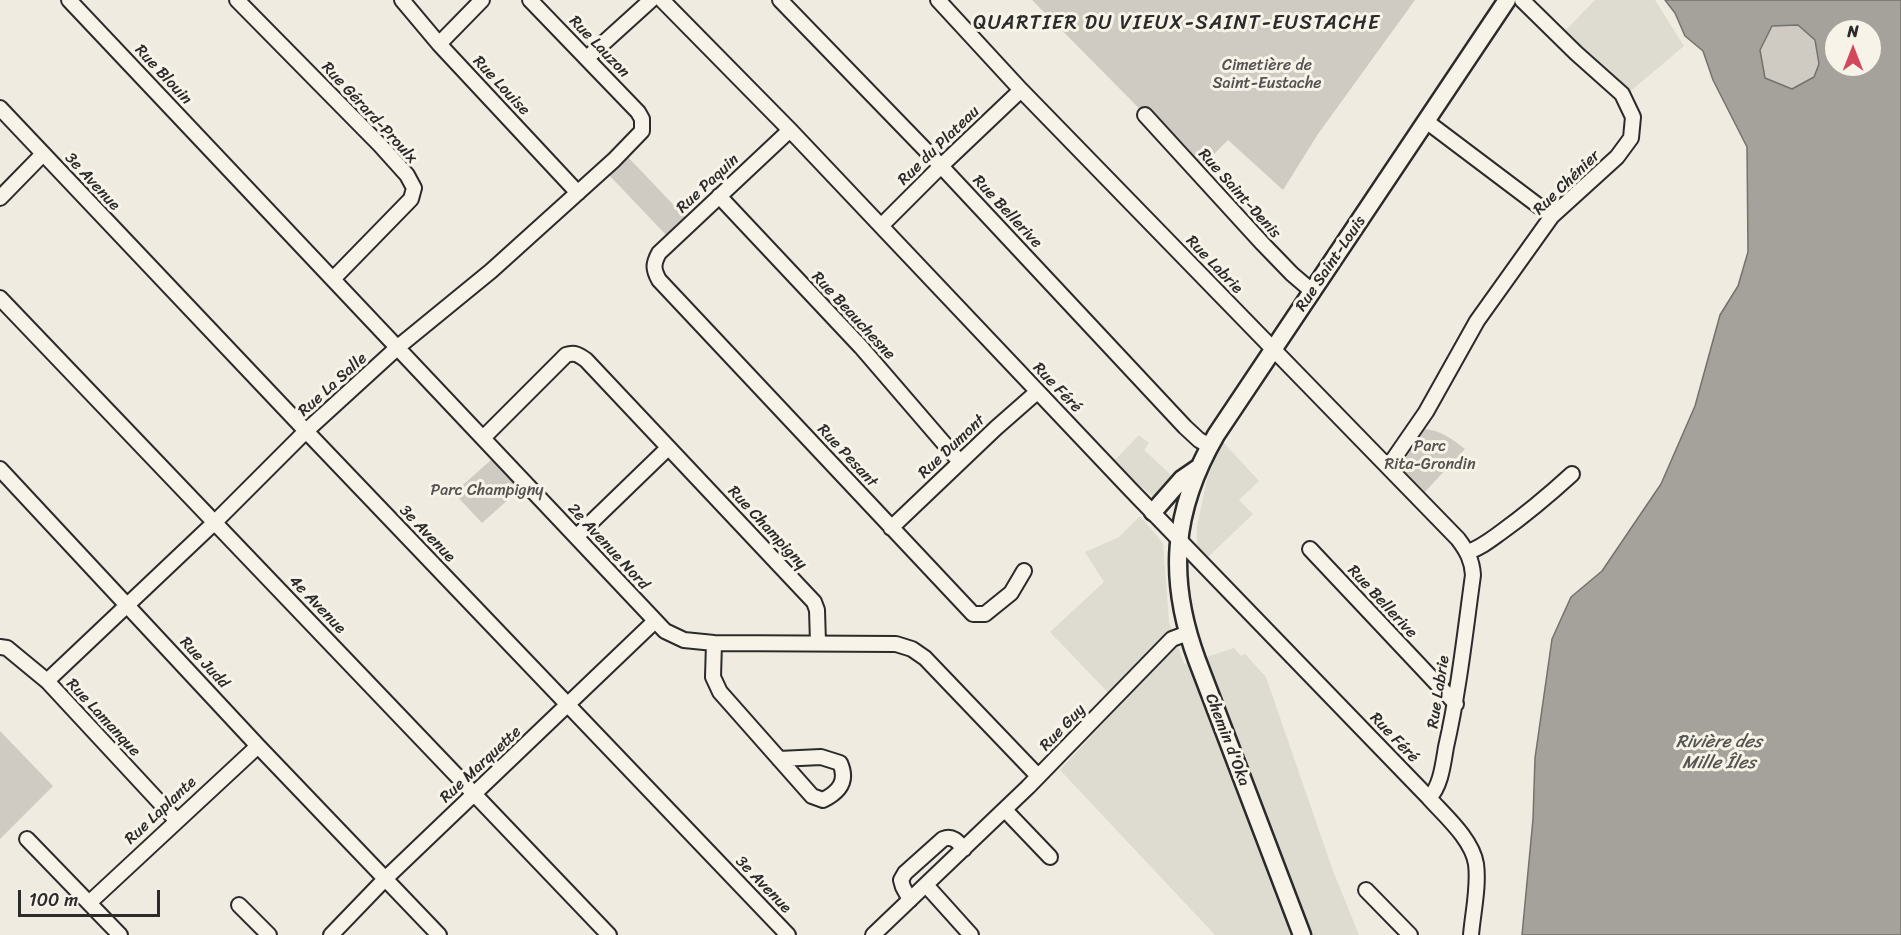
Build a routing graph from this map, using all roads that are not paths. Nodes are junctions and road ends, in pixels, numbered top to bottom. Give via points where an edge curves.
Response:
1 (69, 0) edge
2 (237, 0) edge
3 (402, 0) edge
4 (482, 0) edge
5 (530, 0) edge
6 (651, 0) edge
7 (662, 0) edge
8 (780, 0) edge
9 (938, 0) edge
10 (1507, 0) edge
11 (1522, 0) edge
12 (439, 44) junction
13 (587, 58) junction
14 (1021, 90) junction
15 (0, 108) edge
16 (1145, 115) dead end
17 (642, 119) joint
18 (1426, 121) junction
19 (790, 130) junction
20 (44, 154) junction
21 (941, 166) junction
22 (233, 173) joint
23 (578, 193) junction
24 (718, 196) junction
25 (0, 198) edge
26 (1551, 216) junction
27 (881, 226) junction
28 (654, 266) joint
29 (333, 279) junction
30 (1313, 292) junction
31 (0, 298) edge
32 (399, 347) junction
33 (1274, 350) junction
34 (1037, 392) junction
35 (306, 432) junction
36 (483, 438) junction
37 (1210, 446) junction
38 (668, 448) junction
39 (960, 462) junction
40 (1388, 467) junction
41 (1199, 468) junction
42 (0, 469) edge
43 (1572, 474) dead end
44 (11, 481) junction
45 (0, 490) edge
46 (1153, 512) junction
47 (215, 522) junction
48 (891, 528) junction
49 (576, 537) junction
50 (1180, 539) junction
51 (1310, 549) dead end
52 (1468, 552) junction
53 (1024, 571) dead end
54 (128, 606) junction
55 (655, 621) junction
56 (1188, 633) junction
57 (714, 643) junction
58 (818, 643) junction
59 (0, 647) edge
60 (47, 681) junction
61 (1456, 704) junction
62 (569, 705) junction
63 (258, 746) junction
64 (779, 759) junction
65 (1038, 776) junction
66 (475, 794) junction
67 (1429, 798) junction
68 (1005, 810) junction
69 (176, 820) junction
70 (27, 839) dead end
71 (964, 849) junction
72 (1050, 857) dead end
73 (385, 879) junction
74 (926, 885) junction
75 (1366, 890) dead end
76 (910, 900) junction
77 (89, 903) junction
78 (239, 905) dead end
79 (120, 935) edge
80 (269, 935) edge
81 (331, 935) edge
82 (439, 935) edge
83 (609, 935) edge
84 (788, 935) edge
85 (873, 935) edge
86 (971, 935) edge
87 (1302, 935) edge
88 (1410, 935) edge
89 (1471, 935) edge

1 - 22 street, Rue Blouin
2 - 29 street, Rue Gérard-Proulx via 380,144 414,188 411,199
3 - 12 street, Rue Louise
4 - 12 street
5 - 13 street, Rue Lauzon
6 - 13 street
7 - 19 street, Rue Féré
8 - 21 street, Rue Bellerive
9 - 14 street, Rue Labrie
10 - 18 main road, Rue Saint-Louis
11 - 26 street, Rue Chénier via 1622,94 1633,117 1631,138 1617,157
12 - 23 street, Rue Louise
13 - 17 street, Rue Lauzon
14 - 21 street, Rue du Plateau
14 - 33 street, Rue Labrie
15 - 20 street, 3e Avenue
16 - 30 street, Rue Saint-Denis via 1262,243
17 - 23 street, Rue La Salle via 642,130
18 - 26 street
18 - 30 main road, Rue Saint-Louis
19 - 24 street, Rue Paquin
19 - 27 street, Rue Féré
20 - 25 street
20 - 35 street, 3e Avenue
21 - 27 street, Rue du Plateau
21 - 37 street, Rue Bellerive via 1185,427
22 - 29 street, 2e Avenue Nord
23 - 32 street, Rue La Salle
24 - 28 street, Rue Paquin via 659,253
24 - 39 street, Rue Beauchesne via 861,347
26 - 40 street, Rue Chénier via 1477,321 1426,412
27 - 34 street, Rue Féré
28 - 48 street, Rue Pesant via 659,280
29 - 32 street, 2e Avenue Nord
30 - 33 main road, Rue Saint-Louis
31 - 47 street, 4e Avenue
32 - 35 street, Rue La Salle
32 - 36 street, 2e Avenue Nord
33 - 37 main road, Rue Saint-Louis
33 - 40 street, Rue Labrie
34 - 39 street, Rue Dumont
34 - 46 street, Rue Féré
35 - 47 street, Rue La Salle
35 - 62 street, 3e Avenue
36 - 38 street, Rue Champigny via 560,360 572,353 586,360
36 - 49 street, 2e Avenue Nord
37 - 41 main road, Rue Saint-Louis
38 - 49 street
38 - 58 street, Rue Champigny via 814,602
39 - 48 street, Rue Dumont
40 - 52 street, Rue Labrie
41 - 46 main road via 1182,479
41 - 50 main road, Rue Saint-Louis
42 - 44 street, Rue Judd
43 - 52 street via 1514,523
44 - 45 street
44 - 54 street, Rue Judd
46 - 50 street, Rue Féré
47 - 54 street, Rue La Salle
47 - 66 street, 4e Avenue
48 - 53 street, Rue Pesant via 973,614 985,614 1011,593
49 - 55 street, 2e Avenue Nord
50 - 56 main road, Chemin d'Oka via 1179,592
50 - 67 street, Rue Féré
51 - 61 street, Rue Bellerive
52 - 61 street, Rue Labrie via 1473,575
54 - 60 street, Rue La Salle
54 - 63 street, Rue Judd
55 - 57 street, 2e Avenue Nord via 684,640
55 - 62 street, Rue Marquette
56 - 65 street, Rue Guy via 1172,639
56 - 87 main road, Chemin d'Oka
57 - 58 street, 2e Avenue Nord
57 - 64 street via 713,677 720,692
58 - 65 street, 2e Avenue Nord via 896,644 912,648
59 - 60 street, Rue Lamanque via 7,648
60 - 69 street, Rue Lamanque
61 - 67 street, Rue Labrie via 1440,776
62 - 66 street, Rue Marquette
62 - 84 street, 3e Avenue
63 - 69 street, Rue Laplante
63 - 73 street, Rue Judd
64 - 64 street via 812,796 823,800 833,795 842,782 844,772 840,763 821,758
65 - 68 street, Rue Guy
66 - 73 street, Rue Marquette
66 - 83 street, 4e Avenue
67 - 89 street, Rue Féré via 1465,840 1476,863
68 - 71 street, Rue Guy
68 - 72 street
69 - 77 street, Rue Laplante
70 - 77 street
71 - 74 street, Rue Guy
71 - 76 street via 953,839 944,838 905,873 901,880
73 - 81 street, Rue Marquette
73 - 82 street, Rue Judd
74 - 76 street, Rue Guy
74 - 86 street
75 - 88 street
76 - 85 street, Rue Guy
77 - 79 street
78 - 80 street

